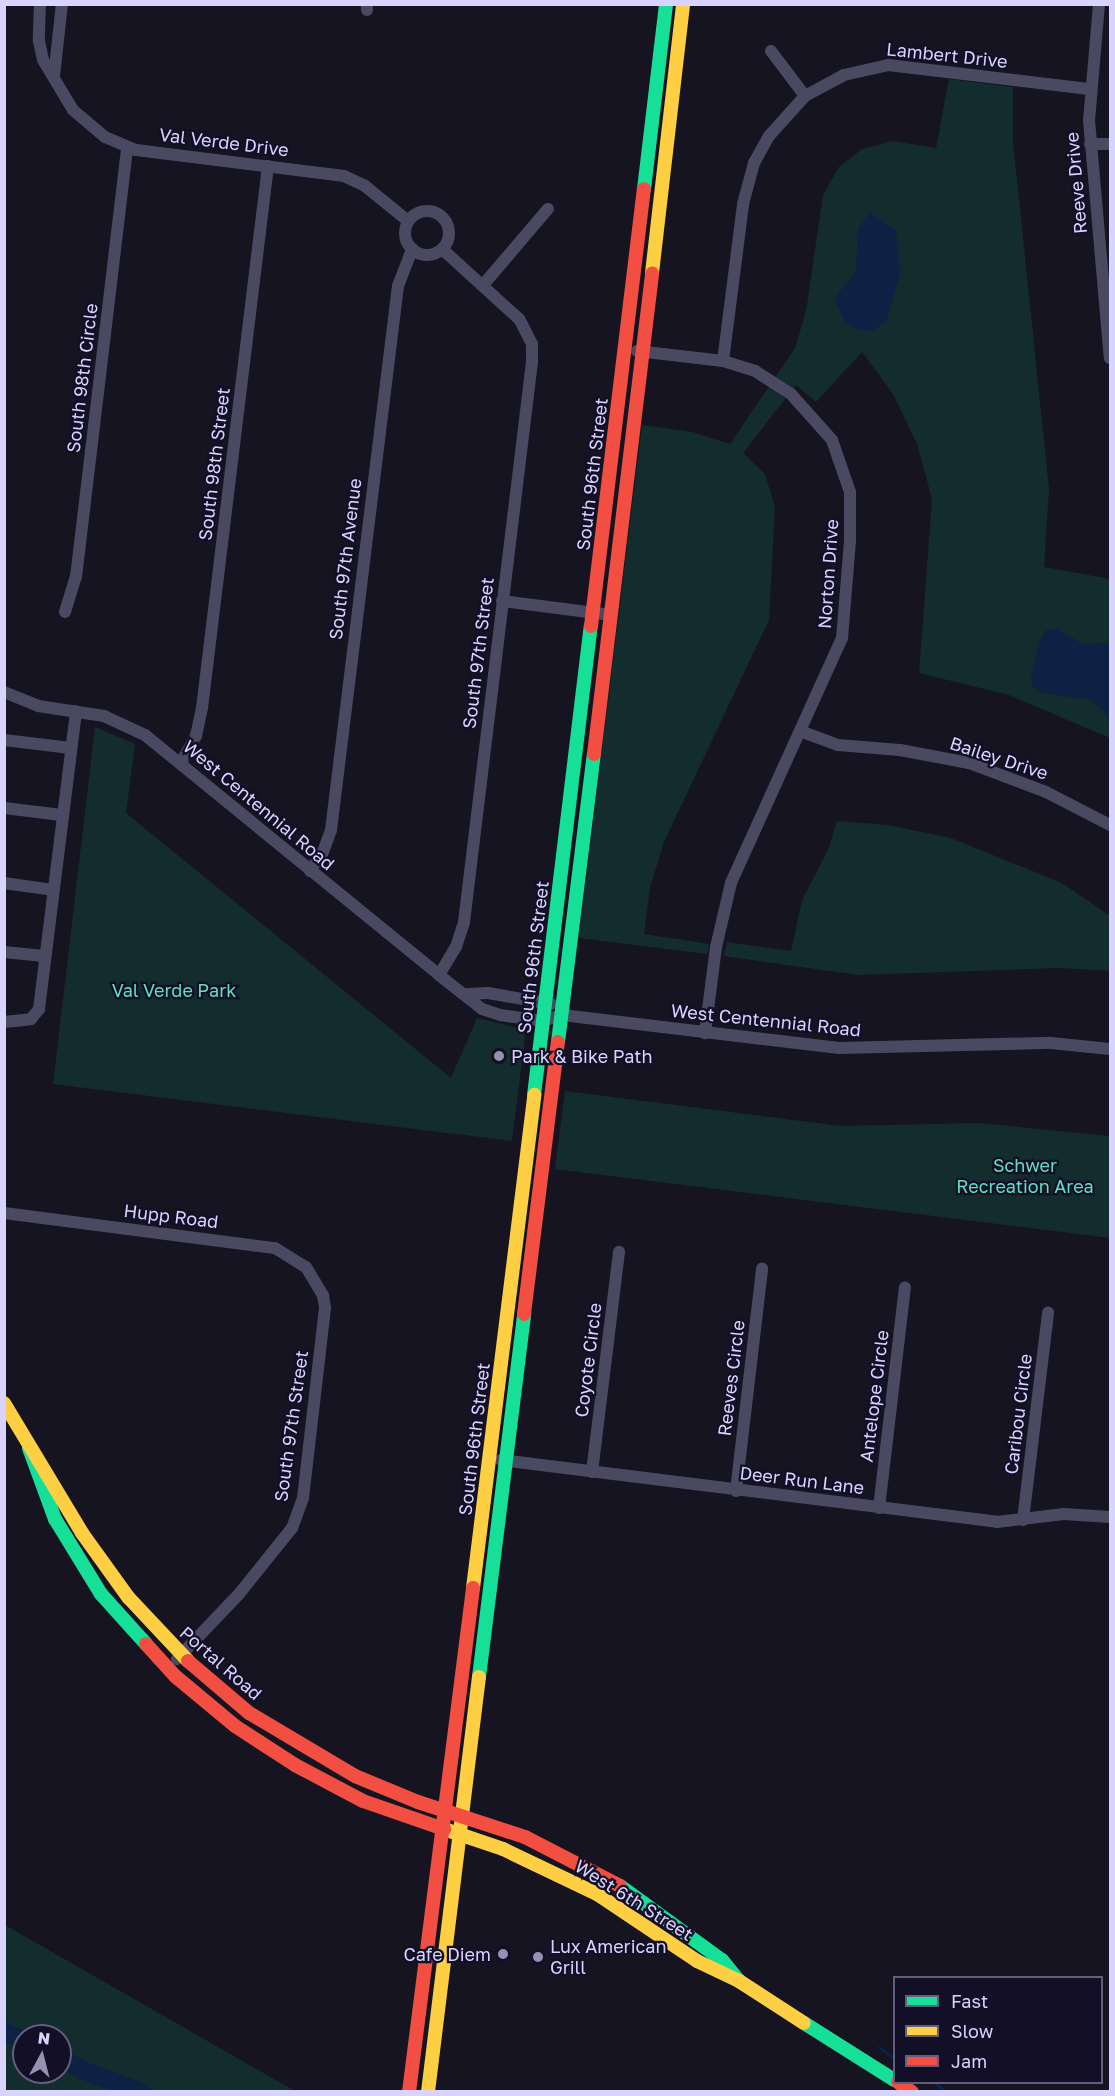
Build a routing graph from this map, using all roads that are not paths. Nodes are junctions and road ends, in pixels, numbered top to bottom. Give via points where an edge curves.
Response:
1 (40, 4) edge
2 (62, 4) edge
3 (666, 4) edge
4 (683, 4) edge
5 (1099, 4) edge
6 (771, 51) dead end
7 (54, 76) junction
8 (1089, 89) junction
9 (805, 96) junction
10 (1090, 144) junction
11 (1110, 144) edge
12 (127, 148) junction
13 (268, 166) junction
14 (548, 209) dead end
15 (408, 221) junction
16 (412, 249) junction
17 (442, 249) junction
18 (1106, 278) edge
19 (483, 285) junction
20 (625, 350) junction
21 (644, 352) junction
22 (1110, 358) edge
23 (723, 361) junction
24 (502, 601) junction
25 (65, 612) dead end
26 (586, 612) junction
27 (611, 615) junction
28 (4, 692) edge
29 (76, 711) junction
30 (800, 731) junction
31 (4, 740) edge
32 (71, 748) junction
33 (181, 763) junction
34 (4, 808) edge
35 (62, 815) junction
36 (1110, 825) edge
37 (310, 871) junction
38 (4, 883) edge
39 (53, 890) junction
40 (4, 951) edge
41 (44, 956) junction
42 (439, 975) junction
43 (468, 994) junction
44 (545, 1002) junction
45 (562, 1015) junction
46 (543, 1021) junction
47 (4, 1022) edge
48 (705, 1033) junction
49 (1110, 1049) edge
50 (4, 1213) edge
51 (619, 1252) dead end
52 (762, 1269) dead end
53 (318, 1286) joint
54 (905, 1288) dead end
55 (1048, 1312) dead end
56 (4, 1403) edge
57 (29, 1448) junction
58 (490, 1459) junction
59 (508, 1461) junction
60 (592, 1472) junction
61 (736, 1491) junction
62 (879, 1508) junction
63 (1110, 1517) edge
64 (1023, 1520) junction
65 (181, 1655) junction
66 (168, 1669) junction
67 (445, 1810) junction
68 (464, 1815) junction
69 (441, 1829) junction
70 (460, 1835) junction
71 (739, 1981) junction
72 (893, 2079) edge
73 (409, 2091) edge
74 (428, 2091) edge

1 - 7 street, Val Verde Drive via 39,41 43,60
2 - 7 street
3 - 20 main road, South 96th Street
4 - 21 main road, South 96th Street
5 - 8 street, Reeve Drive
6 - 9 street
7 - 12 street, Val Verde Drive via 78,117
8 - 9 street, Lambert Drive via 888,65 844,75
8 - 10 street, Reeve Drive
9 - 23 street, Lambert Drive via 769,136 754,162 742,204
10 - 11 street
10 - 18 street, Reeve Drive
12 - 13 street, Val Verde Drive
12 - 25 street, South 98th Circle via 76,576
13 - 15 street, Val Verde Drive via 354,180
13 - 33 street, South 98th Street via 202,708 196,736
14 - 19 street
15 - 16 street via 405,234
15 - 17 street via 424,212 442,218 448,236
16 - 17 street via 426,255
16 - 37 street, South 97th Avenue via 398,286 331,830
17 - 19 street
18 - 22 street, Reeve Drive
19 - 24 street, South 97th Street via 527,331 532,362
20 - 21 street, Norton Drive
20 - 26 main road, South 96th Street
21 - 23 street, Norton Drive
21 - 27 main road, South 96th Street
23 - 30 street, Norton Drive via 755,371 810,411 832,440 850,492 842,638
24 - 26 street
24 - 42 street, South 97th Street via 464,922 456,947
26 - 27 street
26 - 44 main road, South 96th Street
27 - 45 main road, South 96th Street
28 - 29 street, West Centennial Road via 38,706
29 - 32 street
29 - 33 street, West Centennial Road via 132,727
30 - 36 street, Bailey Drive via 838,745 900,750 969,763 1046,792
30 - 48 street, Norton Drive via 731,883 716,947
31 - 32 street
32 - 35 street
33 - 37 street, West Centennial Road
34 - 35 street
35 - 39 street
37 - 42 street, West Centennial Road
38 - 39 street
39 - 41 street
40 - 41 street
41 - 47 street via 36,1015
42 - 43 street, West Centennial Road
43 - 44 street, West Centennial Road
43 - 46 street, West Centennial Road via 482,1009 500,1016
44 - 45 street via 557,1007
44 - 46 main road, South 96th Street
45 - 46 street, West Centennial Road
45 - 48 street, West Centennial Road
45 - 59 main road, South 96th Street
46 - 58 main road, South 96th Street
48 - 49 street, West Centennial Road via 839,1048 1051,1043
50 - 53 street, Hupp Road via 268,1246 306,1267
51 - 60 street, Coyote Circle
52 - 61 street, Reeves Circle
53 - 65 street, South 97th Street via 325,1308 303,1498 292,1528 239,1594
54 - 62 street, Antelope Circle
55 - 64 street, Caribou Circle
56 - 57 main road, Portal Road
57 - 65 main road, Portal Road via 105,1566
57 - 66 main road, Portal Road via 43,1492 79,1560 125,1623
58 - 59 street, Deer Run Lane
58 - 67 main road, South 96th Street
59 - 60 street, Deer Run Lane
59 - 68 main road, South 96th Street
60 - 61 street, Deer Run Lane
61 - 62 street, Deer Run Lane
62 - 64 street, Deer Run Lane via 998,1522
63 - 64 street, Deer Run Lane via 1064,1514
65 - 66 street, South 97th Street
65 - 67 main road, Portal Road via 249,1713 318,1756 392,1792
66 - 69 main road, Portal Road via 235,1726 295,1765 363,1801
67 - 68 main road, Portal Road
67 - 69 main road, South 96th Street
68 - 70 main road, South 96th Street
68 - 71 main road, West 6th Street via 525,1837 611,1879 722,1960
69 - 70 main road, West 6th Street
69 - 73 main road, South 96th Street
70 - 71 main road, West 6th Street via 562,1876 622,1909 697,1961
70 - 74 main road, South 96th Street
71 - 72 main road, West 6th Street

